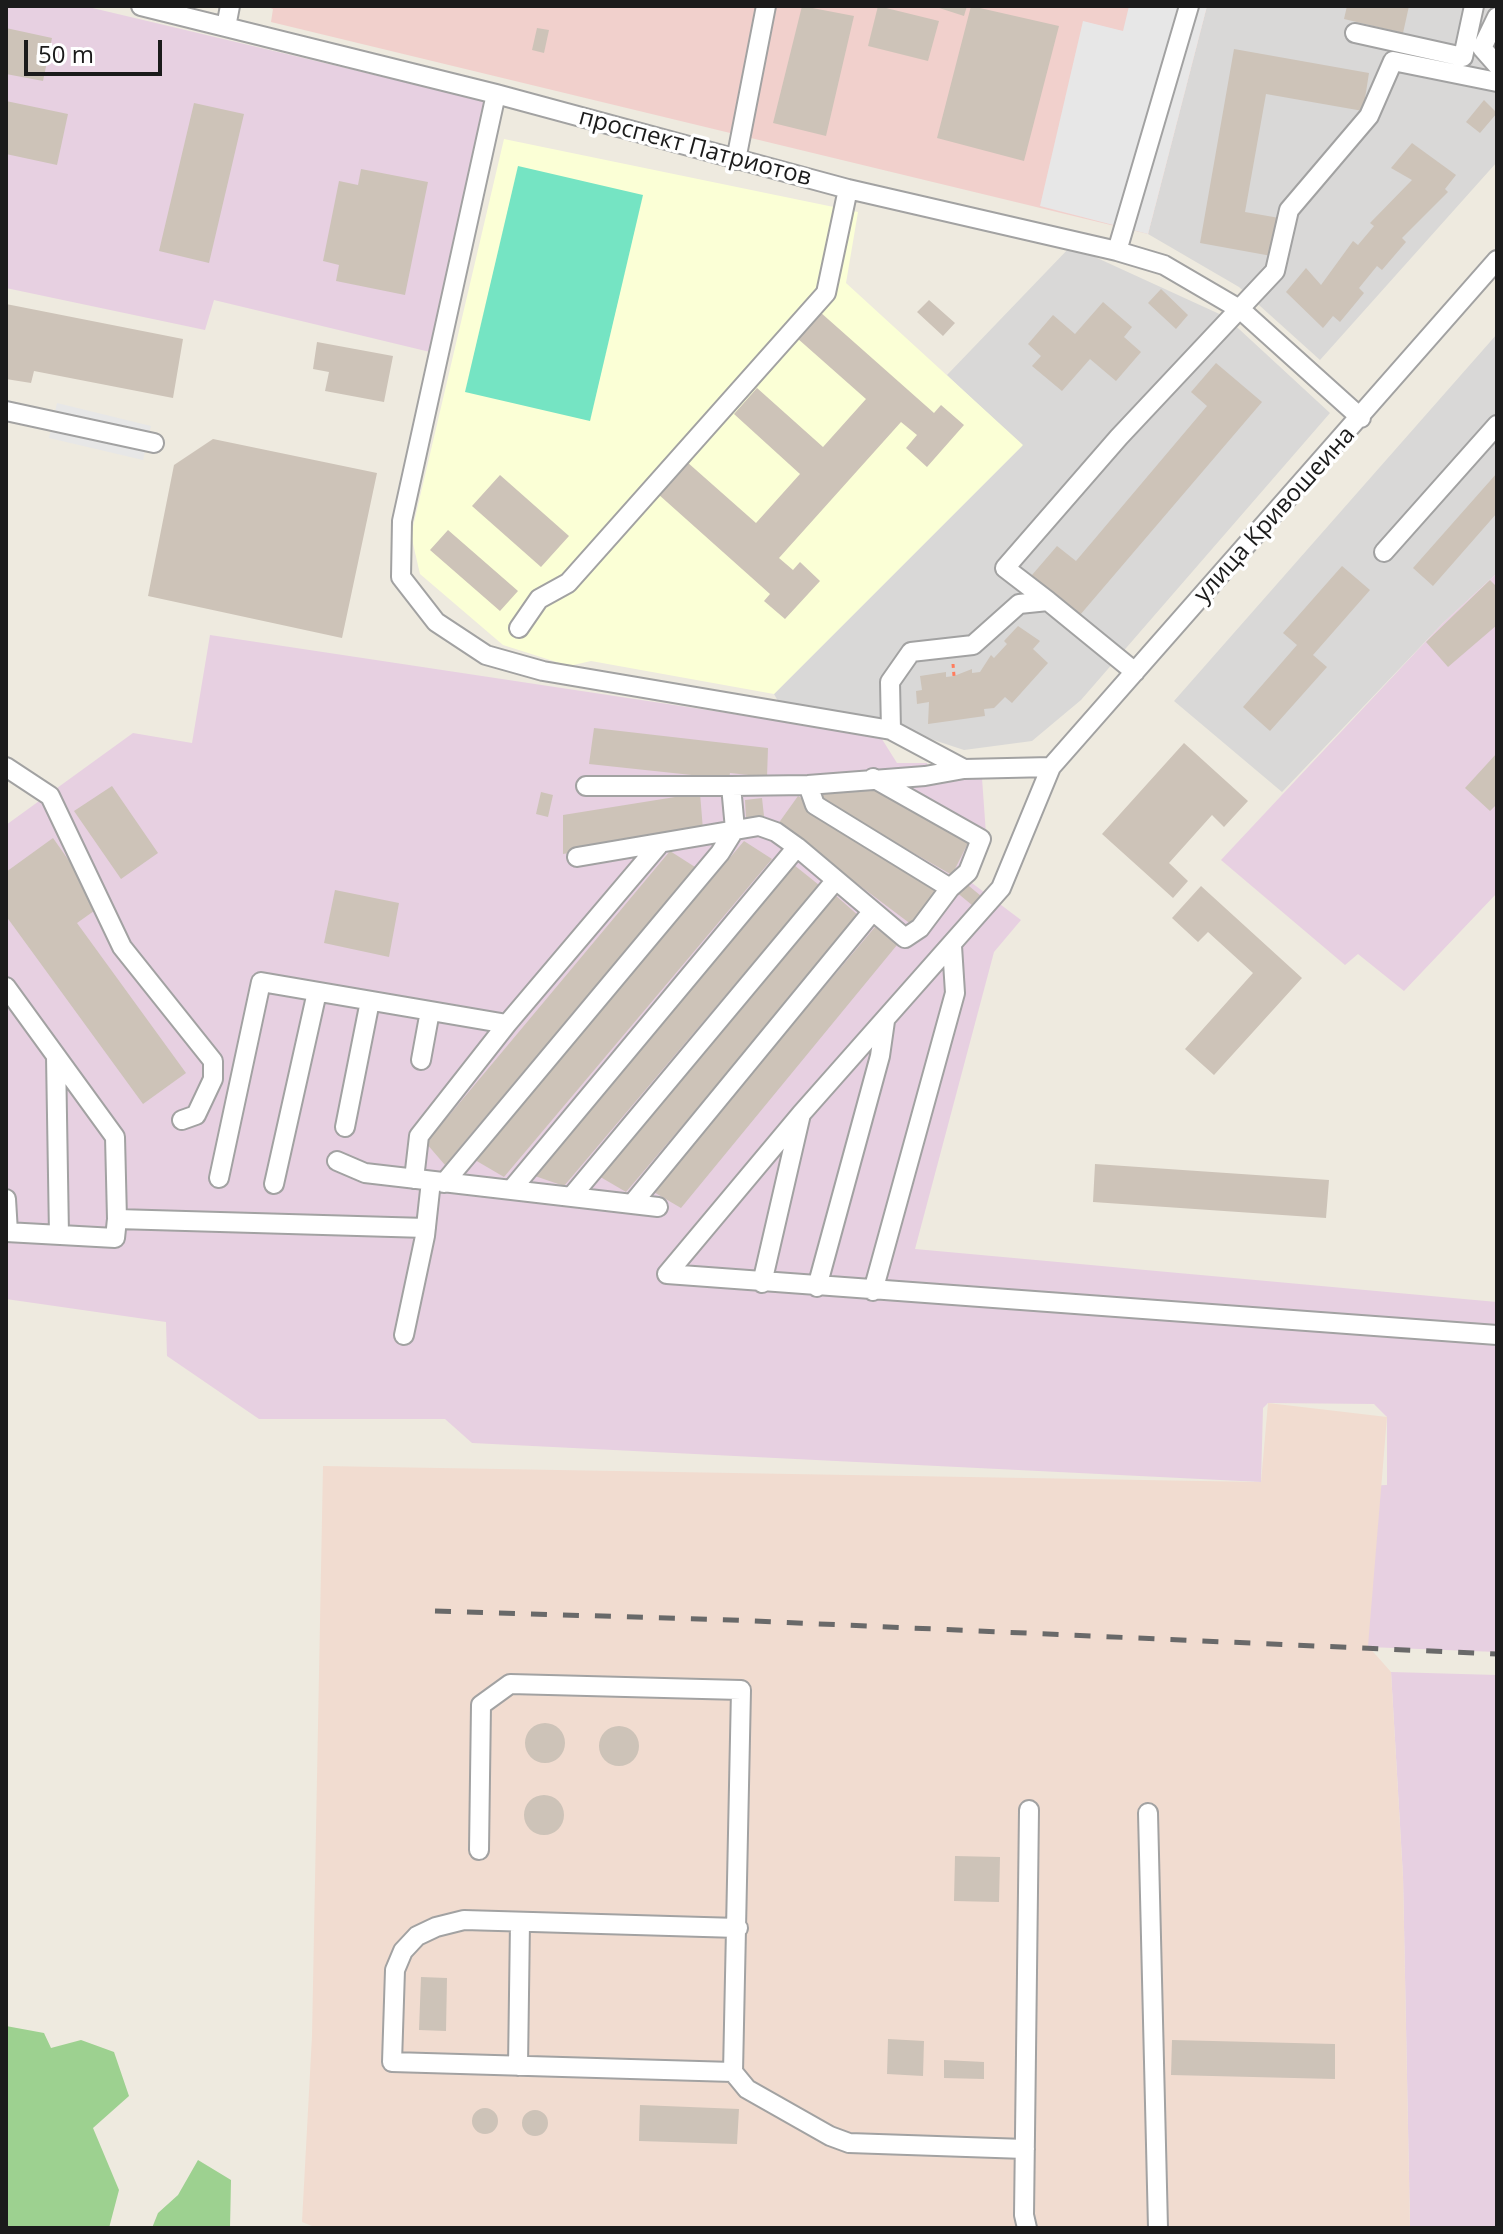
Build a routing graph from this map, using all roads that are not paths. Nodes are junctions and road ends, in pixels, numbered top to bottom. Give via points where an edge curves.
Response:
1 (141, 6) edge
2 (230, 6) edge
3 (766, 6) edge
4 (1189, 6) edge
5 (1474, 6) edge
6 (1497, 17) edge
7 (226, 27) junction
8 (1355, 33) dead end
9 (1497, 65) edge
10 (1497, 82) edge
11 (496, 94) junction
12 (736, 160) junction
13 (848, 189) junction
14 (1117, 251) junction
15 (1497, 260) edge
16 (1241, 310) junction
17 (6, 411) edge
18 (1361, 418) junction
19 (1497, 425) edge
20 (154, 443) dead end
21 (1384, 552) dead end
22 (1048, 601) junction
23 (519, 628) dead end
24 (1135, 672) junction
25 (891, 730) junction
26 (6, 767) edge
27 (1051, 767) junction
28 (964, 769) junction
29 (873, 778) junction
30 (808, 785) junction
31 (586, 786) dead end
32 (731, 786) junction
33 (735, 829) junction
34 (658, 846) junction
35 (797, 847) junction
36 (577, 857) dead end
37 (835, 881) junction
38 (950, 888) junction
39 (872, 912) junction
40 (952, 946) junction
41 (6, 987) edge
42 (317, 992) junction
43 (370, 1001) junction
44 (430, 1011) junction
45 (885, 1021) junction
46 (507, 1024) junction
47 (56, 1056) junction
48 (421, 1060) dead end
49 (801, 1114) junction
50 (182, 1120) dead end
51 (345, 1127) dead end
52 (337, 1161) dead end
53 (219, 1178) dead end
54 (430, 1181) junction
55 (274, 1184) dead end
56 (511, 1190) junction
57 (571, 1197) junction
58 (6, 1199) edge
59 (632, 1204) junction
60 (658, 1207) dead end
61 (117, 1219) junction
62 (426, 1228) junction
63 (7, 1232) edge
64 (59, 1235) junction
65 (762, 1283) junction
66 (817, 1287) junction
67 (873, 1291) junction
68 (404, 1335) dead end
69 (1497, 1335) edge
70 (1029, 1810) dead end
71 (1148, 1813) dead end
72 (479, 1850) dead end
73 (520, 1922) junction
74 (738, 1928) junction
75 (518, 2066) junction
76 (733, 2072) junction
77 (1025, 2149) junction
78 (1027, 2228) edge
79 (1158, 2228) edge

1 - 7 street, проспект Патриотов
2 - 7 street
3 - 12 street
4 - 14 street
5 - 8 street via 1463,57
6 - 9 street via 1482,48
7 - 11 street, проспект Патриотов
10 - 16 street via 1393,61 1369,116 1289,210 1275,271
11 - 12 street, проспект Патриотов
11 - 25 street via 402,521 401,577 436,622 486,655 543,671
12 - 13 street, проспект Патриотов
13 - 14 street, проспект Патриотов
13 - 23 street via 826,293 568,583 539,599
14 - 16 street, проспект Патриотов via 1164,265
15 - 18 street, улица Кривошеина
16 - 18 street, проспект Патриотов
16 - 22 street via 1119,437 1005,568
17 - 20 street
18 - 24 street, улица Кривошеина
19 - 21 street
22 - 24 street
22 - 25 street via 1019,604 973,645 911,652 890,682
24 - 27 street, улица Кривошеина
25 - 28 street
26 - 50 street via 50,796 122,947 213,1061 213,1079 196,1115
27 - 28 street
27 - 40 street, улица Кривошеина via 1001,888
28 - 29 street
29 - 30 street
29 - 38 street via 981,839 968,872
30 - 32 street
30 - 38 street via 815,805
31 - 32 street
32 - 33 street
33 - 34 street
33 - 35 street via 759,826
33 - 54 street via 720,853
34 - 36 street
34 - 46 street
35 - 37 street
35 - 56 street
37 - 39 street
37 - 57 street
38 - 39 street via 920,928 905,938
39 - 59 street
40 - 45 street, улица Кривошеина
40 - 67 street via 955,993
41 - 47 street
42 - 43 street
42 - 53 street via 261,982
42 - 55 street
43 - 44 street
43 - 51 street
44 - 46 street
44 - 48 street
45 - 49 street, улица Кривошеина
45 - 66 street
46 - 54 street via 419,1136
47 - 61 street via 115,1137
47 - 64 street
49 - 65 street
49 - 65 street, улица Кривошеина via 667,1274
52 - 54 street via 365,1173
54 - 56 street
54 - 62 street
56 - 57 street
57 - 59 street
58 - 63 street
59 - 60 street
61 - 62 street
61 - 64 street via 115,1238
62 - 68 street
63 - 64 street
65 - 66 street
66 - 67 street
67 - 69 street
70 - 77 street
71 - 79 street
72 - 74 street via 481,1705 510,1684 741,1690
73 - 74 street
73 - 75 street
73 - 75 street via 464,1920 417,1936 403,1951 395,1970 392,2062
74 - 76 street
75 - 76 street
76 - 77 street via 747,2089 849,2143
77 - 78 street

